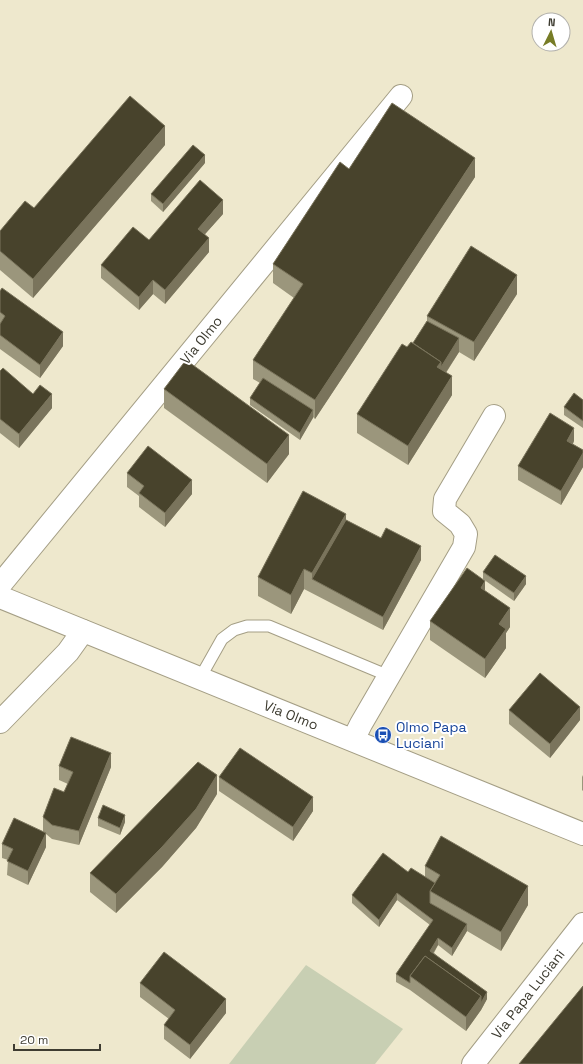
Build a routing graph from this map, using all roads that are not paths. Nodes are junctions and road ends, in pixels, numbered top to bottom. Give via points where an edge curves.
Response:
1 (401, 96) dead end
2 (494, 416) dead end
3 (0, 585) edge
4 (0, 597) edge
5 (83, 631) junction
6 (389, 676) junction
7 (200, 678) junction
8 (0, 722) edge
9 (353, 740) junction
10 (583, 834) edge
11 (583, 924) edge
12 (473, 1064) edge

1 - 3 street, Via Olmo
2 - 6 street via 445,499 444,511 460,524 466,534 464,547
4 - 5 street, Via Olmo
5 - 7 street, Via Olmo
5 - 8 street via 68,652
6 - 7 lane via 269,626 247,626 234,630 222,639
6 - 9 street
7 - 9 street, Via Olmo
9 - 10 street, Via Olmo
11 - 12 street, Via Papa Luciani

